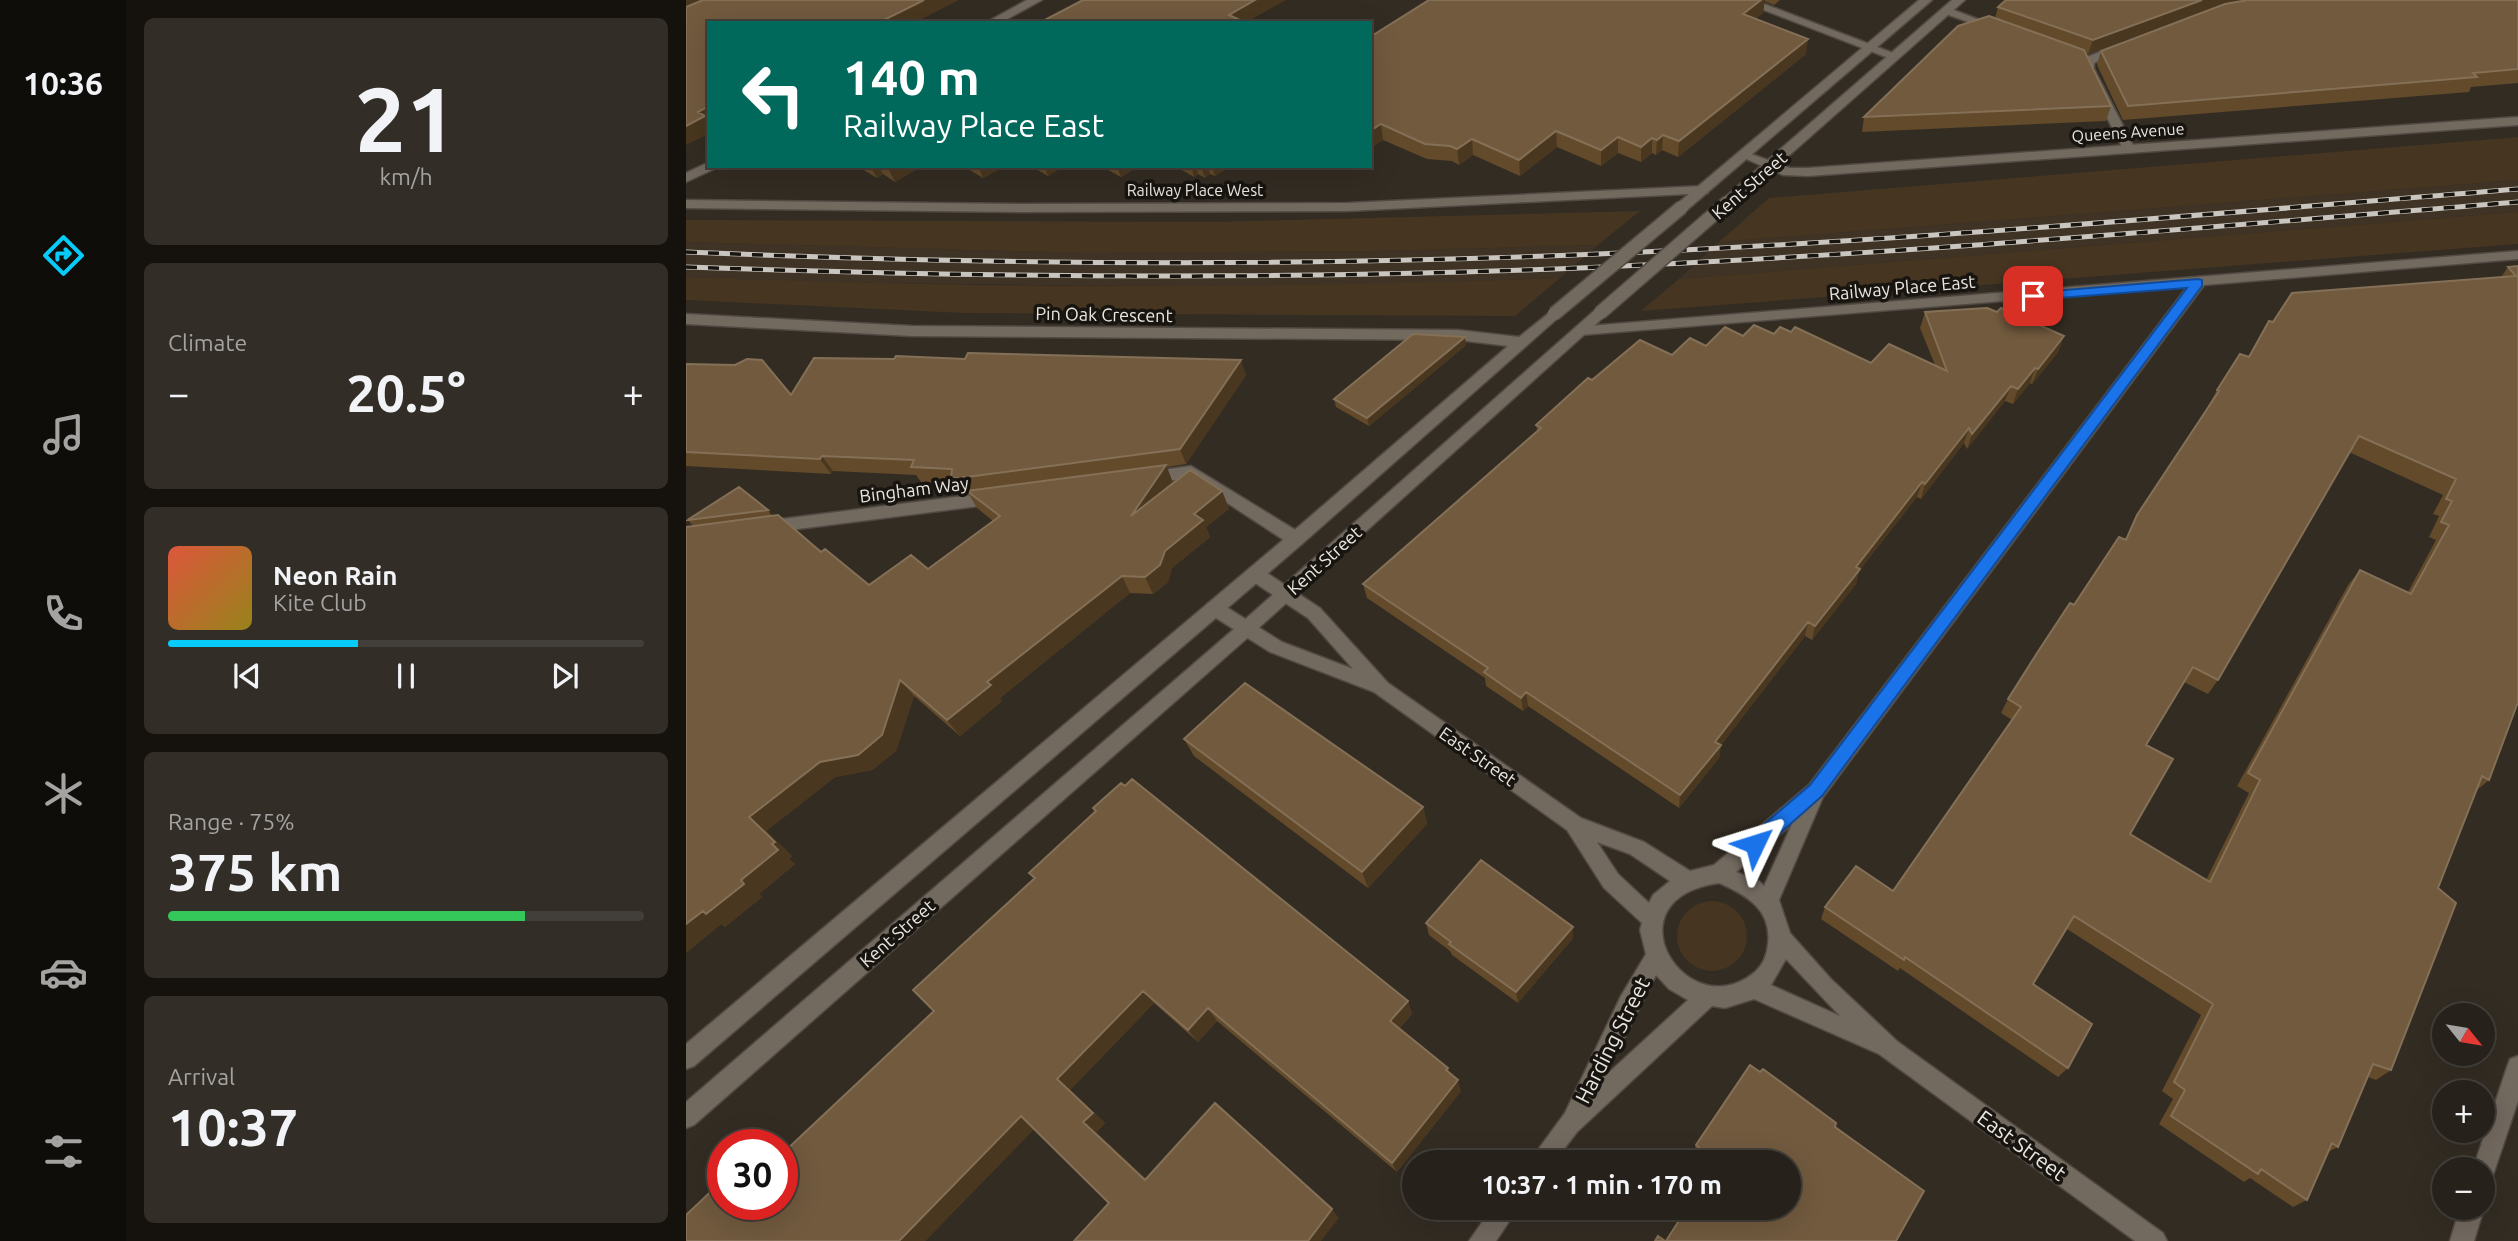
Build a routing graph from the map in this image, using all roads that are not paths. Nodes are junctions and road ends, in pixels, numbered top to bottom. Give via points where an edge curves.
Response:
1 (1744, 0) edge
2 (1926, 0) edge
3 (1959, 0) edge
4 (1028, 1) edge
5 (1947, 11) junction
6 (994, 21) edge
7 (2012, 34) edge
8 (2126, 46) edge
9 (1871, 47) junction
10 (1895, 56) junction
11 (2075, 56) edge
12 (2088, 61) junction
13 (2518, 121) edge
14 (2129, 149) junction
15 (1743, 155) junction
16 (1772, 166) junction
17 (707, 167) edge
18 (686, 178) edge
19 (1703, 190) junction
20 (686, 204) edge
21 (2518, 255) edge
22 (2198, 283) junction
23 (686, 319) edge
24 (1581, 330) junction
25 (1521, 342) junction
26 (1136, 480) edge
27 (1013, 495) edge
28 (754, 529) edge
29 (1296, 540) junction
30 (1255, 573) junction
31 (1285, 594) junction
32 (1214, 608) junction
33 (1247, 628) junction
34 (1382, 688) junction
35 (1816, 791) junction
36 (1574, 824) junction
37 (1719, 874) junction
38 (1686, 880) junction
39 (1768, 901) junction
40 (1652, 919) junction
41 (1782, 938) junction
42 (1656, 956) junction
43 (1753, 988) junction
44 (1706, 997) junction
45 (1889, 1050) junction
46 (686, 1058) edge
47 (2518, 1068) edge
48 (686, 1117) edge
49 (1569, 1124) junction
50 (1549, 1150) edge
51 (2488, 1157) edge
52 (1497, 1220) edge
53 (2468, 1220) edge
54 (2461, 1240) edge
55 (1480, 1241) edge
56 (2155, 1241) edge

1 - 9 street
2 - 9 street, Kent Street
3 - 5 street, Kent Street
4 - 6 street
5 - 7 street
5 - 10 street, Kent Street
8 - 12 street
9 - 10 street
9 - 15 street, Kent Street
10 - 16 street, Kent Street
11 - 12 street
12 - 14 street
13 - 14 street, Queens Avenue
14 - 16 street, Queens Avenue via 1808,172
15 - 16 street, Queens Avenue
15 - 19 street, Kent Street
16 - 24 street, Kent Street, bridge
17 - 18 street
19 - 20 street, Railway Place West via 1348,207
19 - 25 street, Kent Street, bridge
21 - 22 street, Railway Place East
22 - 24 street, Railway Place East
22 - 35 street
23 - 25 street, Pin Oak Crescent via 912,331 1458,335
24 - 31 street, Kent Street
25 - 29 street, Kent Street
26 - 29 street via 1191,472
27 - 28 street, Bingham Way
29 - 30 street, Kent Street
30 - 31 street, East Street
30 - 32 street, Kent Street
31 - 33 street, Kent Street
31 - 34 street, East Street via 1314,613
32 - 33 street, East Street
32 - 46 street, Kent Street
33 - 34 street, East Street via 1276,647
33 - 48 street, Kent Street
34 - 36 street, East Street
35 - 37 street
35 - 39 street
36 - 38 street, East Street via 1637,848
36 - 40 street, East Street via 1611,881
37 - 38 street
37 - 39 street via 1738,878
38 - 40 street via 1665,895
39 - 41 street
40 - 42 street
41 - 43 street via 1774,967
41 - 45 street, East Street
42 - 44 street via 1667,975
42 - 49 street, Harding Street
43 - 44 street via 1731,997
43 - 45 street, East Street
44 - 49 street, Harding Street
45 - 56 street, East Street
47 - 51 street
49 - 50 street, Harding Street
52 - 55 street
53 - 54 street

